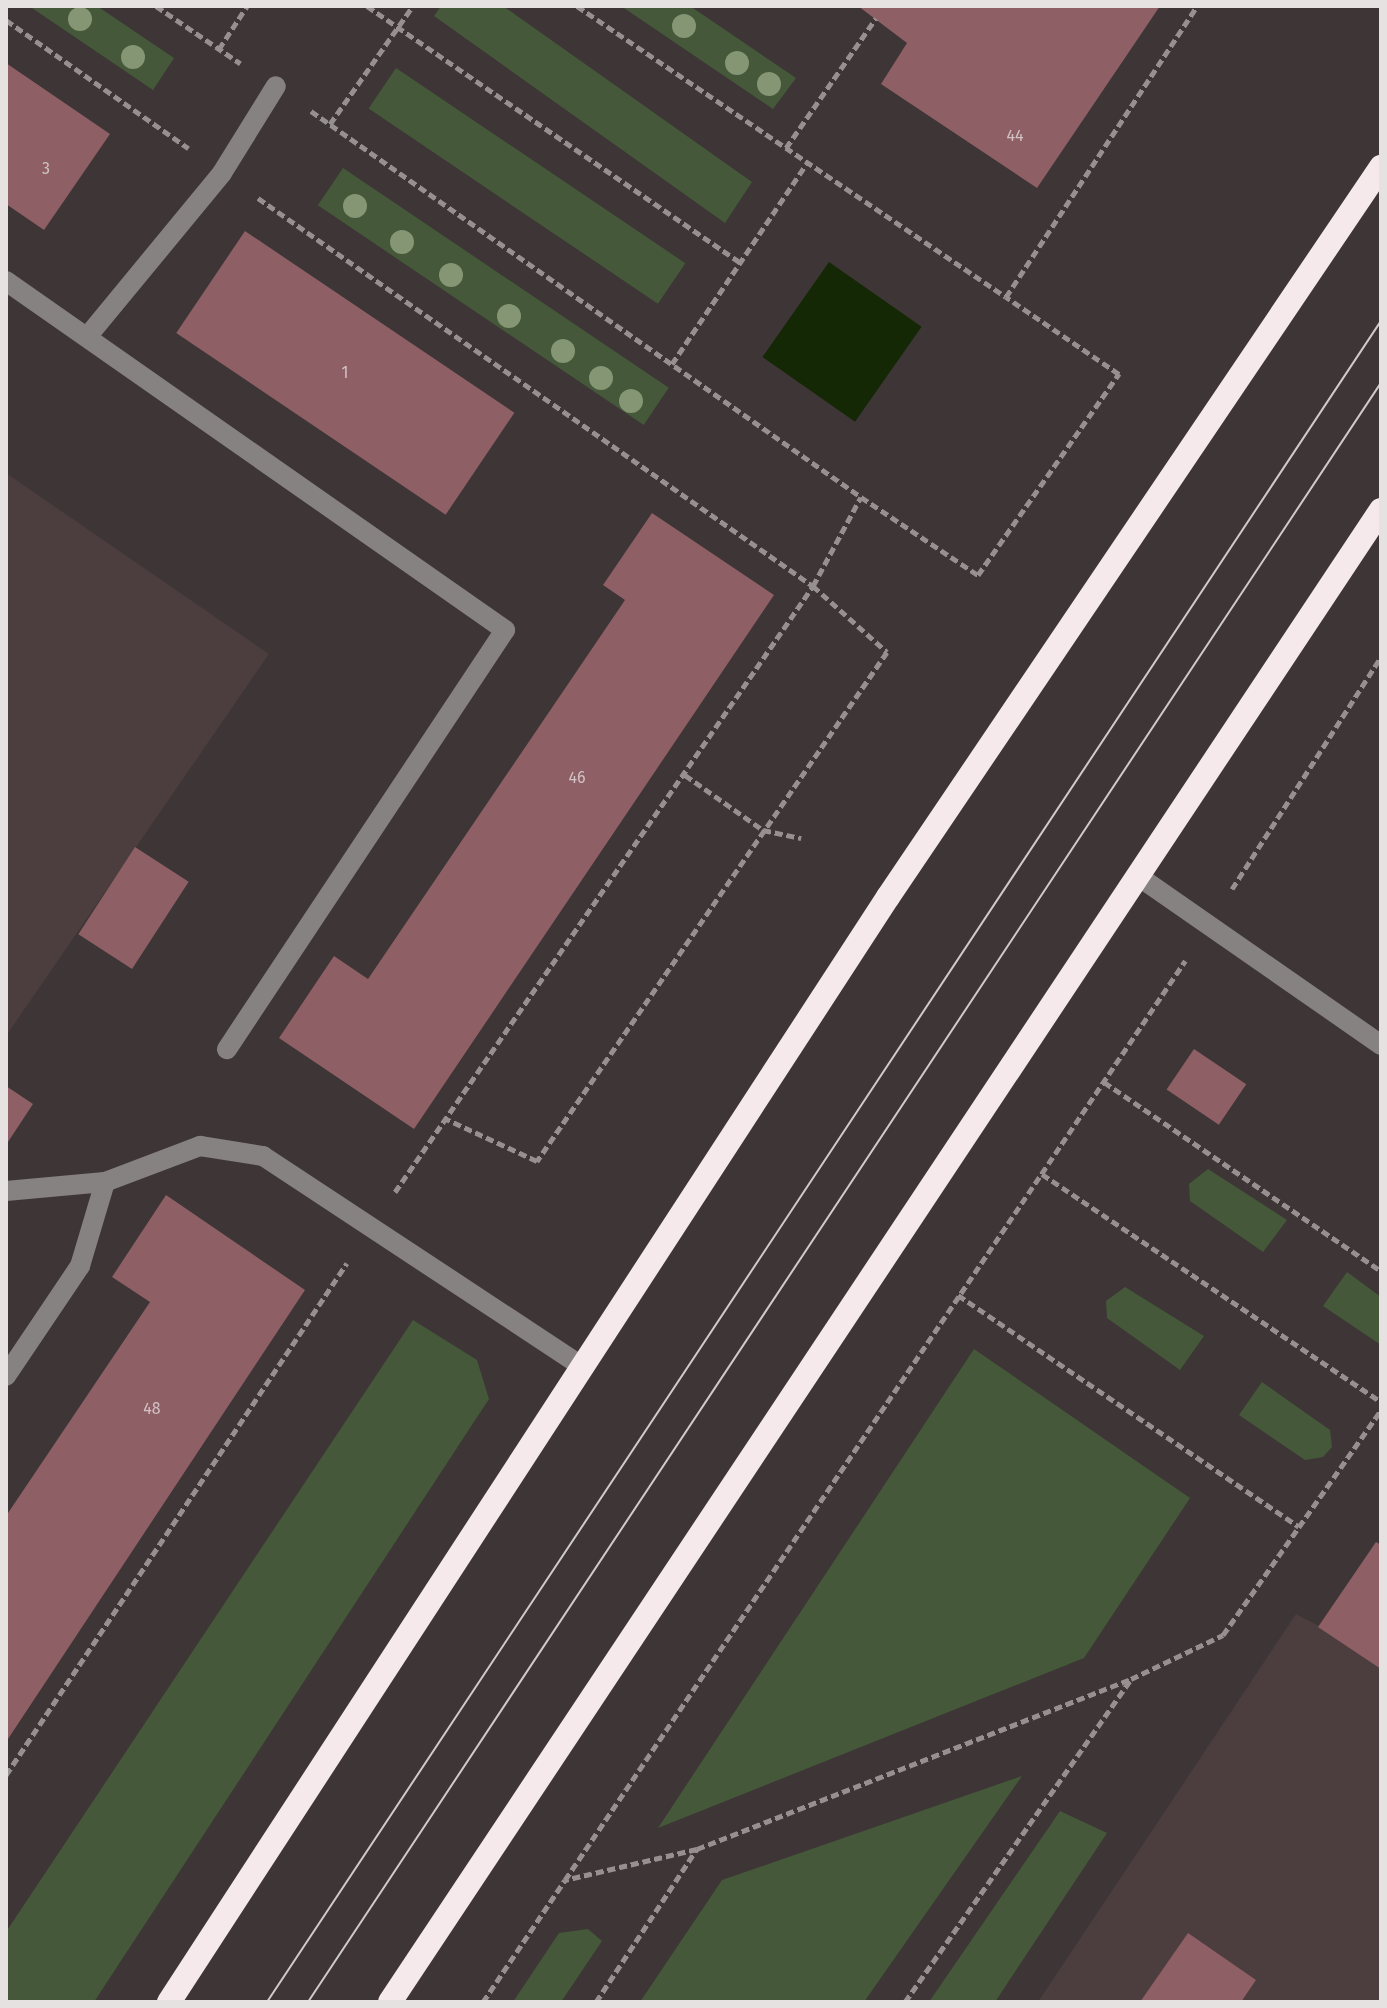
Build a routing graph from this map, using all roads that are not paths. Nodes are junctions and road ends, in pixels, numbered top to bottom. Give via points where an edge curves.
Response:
1 (276, 86) road end
2 (1381, 167) edge
3 (6, 281) edge
4 (87, 337) junction
5 (1381, 510) edge
6 (1138, 876) junction
7 (1378, 1035) edge
8 (227, 1049) dead end
9 (105, 1182) junction
10 (6, 1191) edge
11 (582, 1366) junction
12 (6, 1376) edge
13 (169, 2002) edge
14 (390, 2002) edge

1 - 4 lane via 222,173
2 - 11 highway via 888,897
3 - 4 lane
4 - 8 lane via 505,630
5 - 6 highway
6 - 7 lane
6 - 14 highway
9 - 10 lane
9 - 11 lane via 200,1146 263,1156
9 - 12 lane via 80,1266
11 - 13 highway

